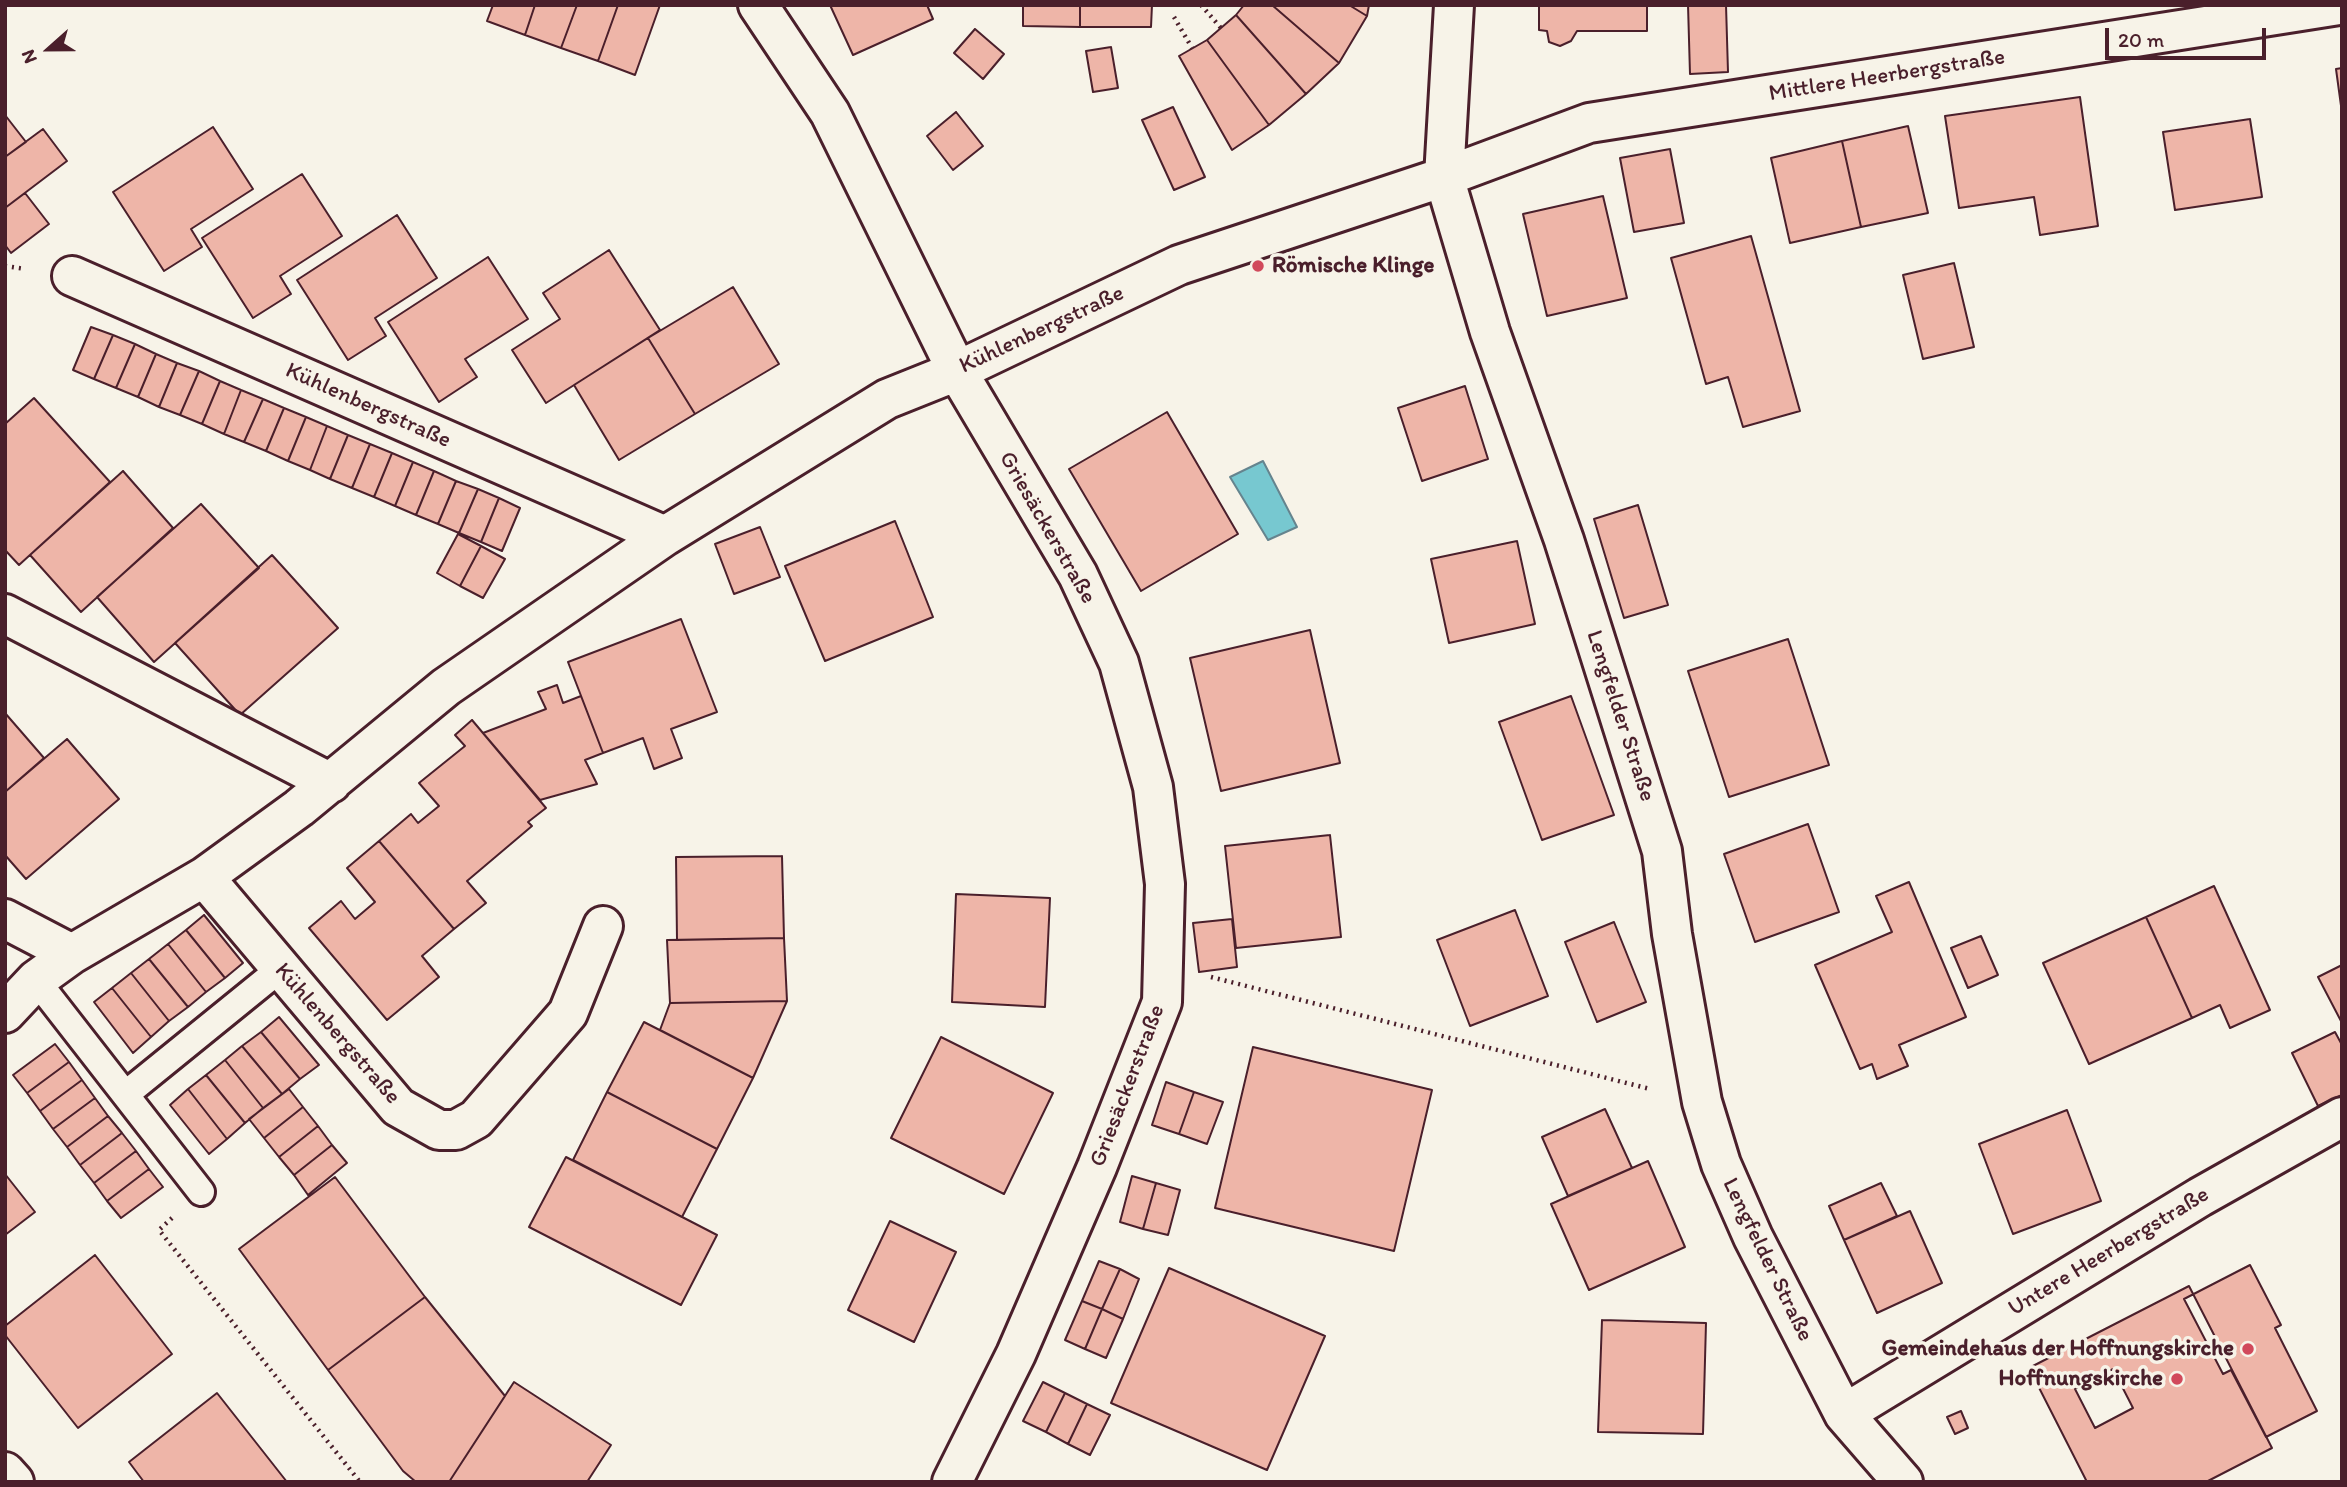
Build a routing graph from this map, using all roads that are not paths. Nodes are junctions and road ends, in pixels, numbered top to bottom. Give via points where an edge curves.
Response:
1 (758, 5) edge
2 (1454, 5) edge
3 (2339, 5) edge
4 (1444, 177) junction
5 (72, 276) dead end
6 (957, 371) junction
7 (665, 536) junction
8 (5, 614) edge
9 (331, 783) junction
10 (204, 877) junction
11 (5, 919) edge
12 (603, 926) dead end
13 (72, 954) junction
14 (280, 969) junction
15 (36, 980) junction
16 (5, 1013) edge
17 (126, 1094) junction
18 (2342, 1117) edge
19 (201, 1192) road end
20 (1854, 1427) junction
21 (5, 1472) edge
22 (14, 1482) edge
23 (953, 1482) edge
24 (1859, 1482) edge
25 (1903, 1482) edge

1 - 6 street via 830,113
2 - 4 street, Lengfelder Straße
3 - 4 street, Mittlere Heerbergstraße via 1590,123
4 - 6 street, Kühlenbergstraße via 1179,265
4 - 20 street, Lengfelder Straße via 1490,331 1564,540 1662,851 1702,1102 1721,1164 1753,1237
5 - 7 street, Kühlenbergstraße
6 - 7 street, Kühlenbergstraße via 887,399
6 - 23 street, Griesäckerstraße via 1078,575 1119,663 1153,787 1165,884 1162,1002 1016,1354
7 - 9 street, Kühlenbergstraße via 446,687
8 - 9 street
9 - 10 street, Kühlenbergstraße
10 - 13 street, Kühlenbergstraße
10 - 14 street, Kühlenbergstraße
11 - 13 street
12 - 14 street, Kühlenbergstraße via 568,1013 476,1119 456,1130 439,1130 398,1107
13 - 15 street, Kühlenbergstraße
14 - 17 lane
15 - 16 street, Kühlenbergstraße
15 - 17 lane
17 - 19 lane
18 - 20 street, Untere Heerbergstraße via 2200,1197
20 - 24 street
20 - 25 street, Lengfelder Straße
21 - 22 street

